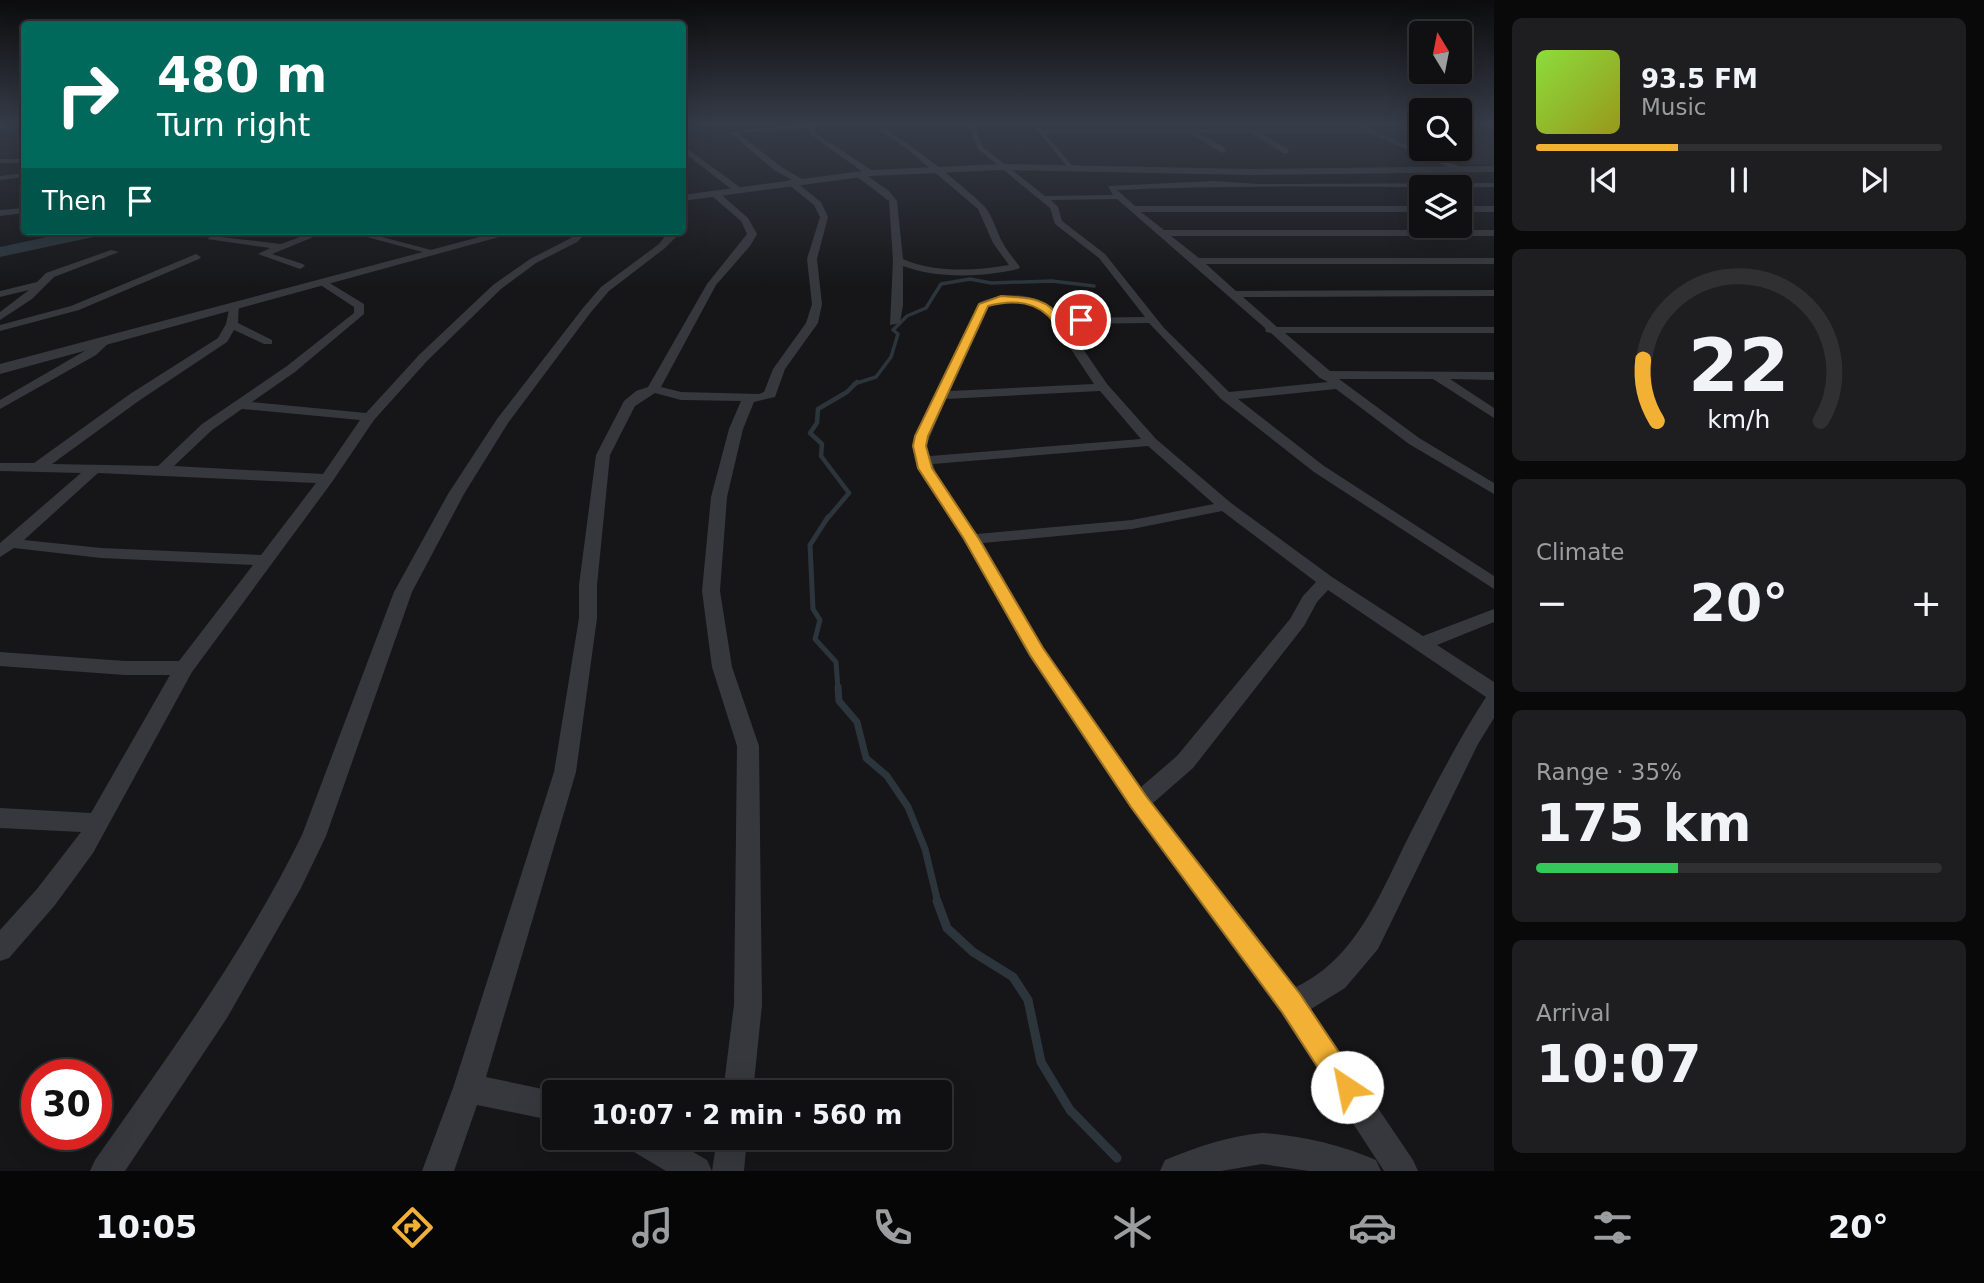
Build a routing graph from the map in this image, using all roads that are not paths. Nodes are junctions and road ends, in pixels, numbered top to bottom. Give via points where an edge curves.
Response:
1 (722, 178) edge
2 (789, 178) edge
3 (833, 178) edge
4 (869, 178) edge
5 (944, 178) edge
6 (1017, 178) edge
7 (1261, 178) edge
8 (795, 182) junction
9 (1494, 185) edge
10 (1276, 186) junction
11 (738, 190) junction
12 (714, 193) junction
13 (686, 197) edge
14 (1120, 197) junction
15 (1045, 198) junction
16 (21, 202) edge
17 (1134, 209) junction
18 (1409, 209) edge
19 (1472, 209) edge
20 (1494, 209) edge
21 (21, 211) edge
22 (2, 213) edge
23 (1163, 233) junction
24 (1494, 233) edge
25 (296, 235) edge
26 (364, 235) edge
27 (500, 235) edge
28 (580, 235) edge
29 (673, 235) edge
30 (212, 239) dead end
31 (281, 246) junction
32 (114, 252) dead end
33 (434, 252) junction
34 (195, 257) dead end
35 (898, 260) junction
36 (1196, 261) junction
37 (1494, 261) edge
38 (300, 266) dead end
39 (323, 282) junction
40 (39, 285) junction
41 (1494, 293) edge
42 (0, 294) edge
43 (1233, 294) junction
44 (235, 305) junction
45 (0, 317) edge
46 (1152, 320) junction
47 (1057, 321) junction
48 (894, 323) dead end
49 (232, 324) junction
50 (0, 328) edge
51 (1270, 330) junction
52 (1494, 330) edge
53 (106, 340) junction
54 (268, 342) dead end
55 (0, 369) edge
56 (1324, 375) junction
57 (1436, 376) junction
58 (1494, 376) edge
59 (1338, 386) junction
60 (1103, 387) junction
61 (654, 389) junction
62 (942, 395) junction
63 (1226, 396) junction
64 (748, 400) junction
65 (0, 405) edge
66 (242, 405) junction
67 (1494, 414) edge
68 (369, 417) junction
69 (1151, 442) junction
70 (922, 461) junction
71 (0, 467) edge
72 (38, 467) junction
73 (94, 468) junction
74 (162, 470) junction
75 (327, 479) junction
76 (1494, 489) edge
77 (1225, 506) junction
78 (972, 539) junction
79 (5, 547) edge
80 (264, 560) junction
81 (1326, 581) junction
82 (1494, 584) edge
83 (1494, 615) edge
84 (1420, 645) junction
85 (0, 659) edge
86 (184, 668) junction
87 (1494, 692) edge
88 (1494, 701) edge
89 (1139, 802) junction
90 (0, 818) edge
91 (100, 823) junction
92 (0, 949) edge
93 (1291, 1003) junction
94 (739, 1080) edge
95 (468, 1088) junction
96 (542, 1103) edge
97 (660, 1150) edge
98 (731, 1150) edge
99 (106, 1171) edge
100 (438, 1171) edge
101 (696, 1171) edge
102 (728, 1171) edge
103 (1176, 1171) edge
104 (1365, 1171) edge
105 (1402, 1171) edge

1 - 11 street
2 - 8 street
3 - 8 street
4 - 35 street via 893,201
5 - 35 street via 981,208 1015,267 926,270
6 - 15 street
7 - 10 street
8 - 11 street
8 - 64 street via 818,204 824,217 812,259 817,304 809,330 779,369 770,394
9 - 10 street
10 - 14 street via 1214,183 1111,188
11 - 12 street
12 - 13 street
12 - 61 street via 745,220 752,234 712,284
14 - 15 street
14 - 17 street
15 - 46 street via 1057,212 1058,222 1110,264
16 - 22 street
17 - 18 street
17 - 23 street
19 - 20 street
21 - 22 street
23 - 24 street
23 - 36 street
25 - 31 street
26 - 33 street
27 - 33 street
28 - 68 street via 498,286
29 - 99 street via 605,289 587,310 502,422 456,494 403,592 299,868 233,985
30 - 31 street
31 - 38 street via 263,255
32 - 40 street via 56,272
33 - 39 street
34 - 50 street via 82,306
35 - 48 street
36 - 37 street
36 - 43 street
39 - 44 street
39 - 66 street via 360,306 359,314
40 - 42 street
40 - 45 street
41 - 43 street
43 - 51 street
44 - 49 street
44 - 53 street
46 - 47 street
46 - 63 street
47 - 60 street
47 - 62 street via 1043,304 1018,300 984,304
49 - 54 street
49 - 72 street via 222,340
51 - 52 street
51 - 56 street
53 - 55 street
53 - 65 street
56 - 57 street
56 - 59 street
57 - 58 street
57 - 67 street
59 - 63 street
59 - 76 street via 1445,462
60 - 62 street
60 - 69 street
61 - 64 street via 669,395
61 - 95 street via 629,404 603,456 565,772
62 - 70 street via 922,436
63 - 82 street via 1319,469
64 - 94 street via 721,488 711,591 722,667 748,746 748,1005
66 - 68 street
66 - 74 street via 207,428
68 - 75 street
69 - 70 street
69 - 77 street
70 - 78 street
71 - 72 street
72 - 73 street
73 - 74 street
73 - 79 street
74 - 75 street
75 - 80 street
77 - 78 street via 1106,526
77 - 81 street
78 - 89 street via 1036,651
79 - 80 street
80 - 86 street
81 - 84 street
81 - 89 street via 1185,762
83 - 84 street
84 - 87 street
85 - 86 street
86 - 91 street
88 - 93 street via 1469,741 1369,940 1348,969 1315,995
89 - 93 street
90 - 91 street
91 - 92 street via 70,867
93 - 105 street
95 - 96 street
95 - 100 street
97 - 101 street
98 - 102 street
103 - 104 street via 1250,1149 1287,1152

